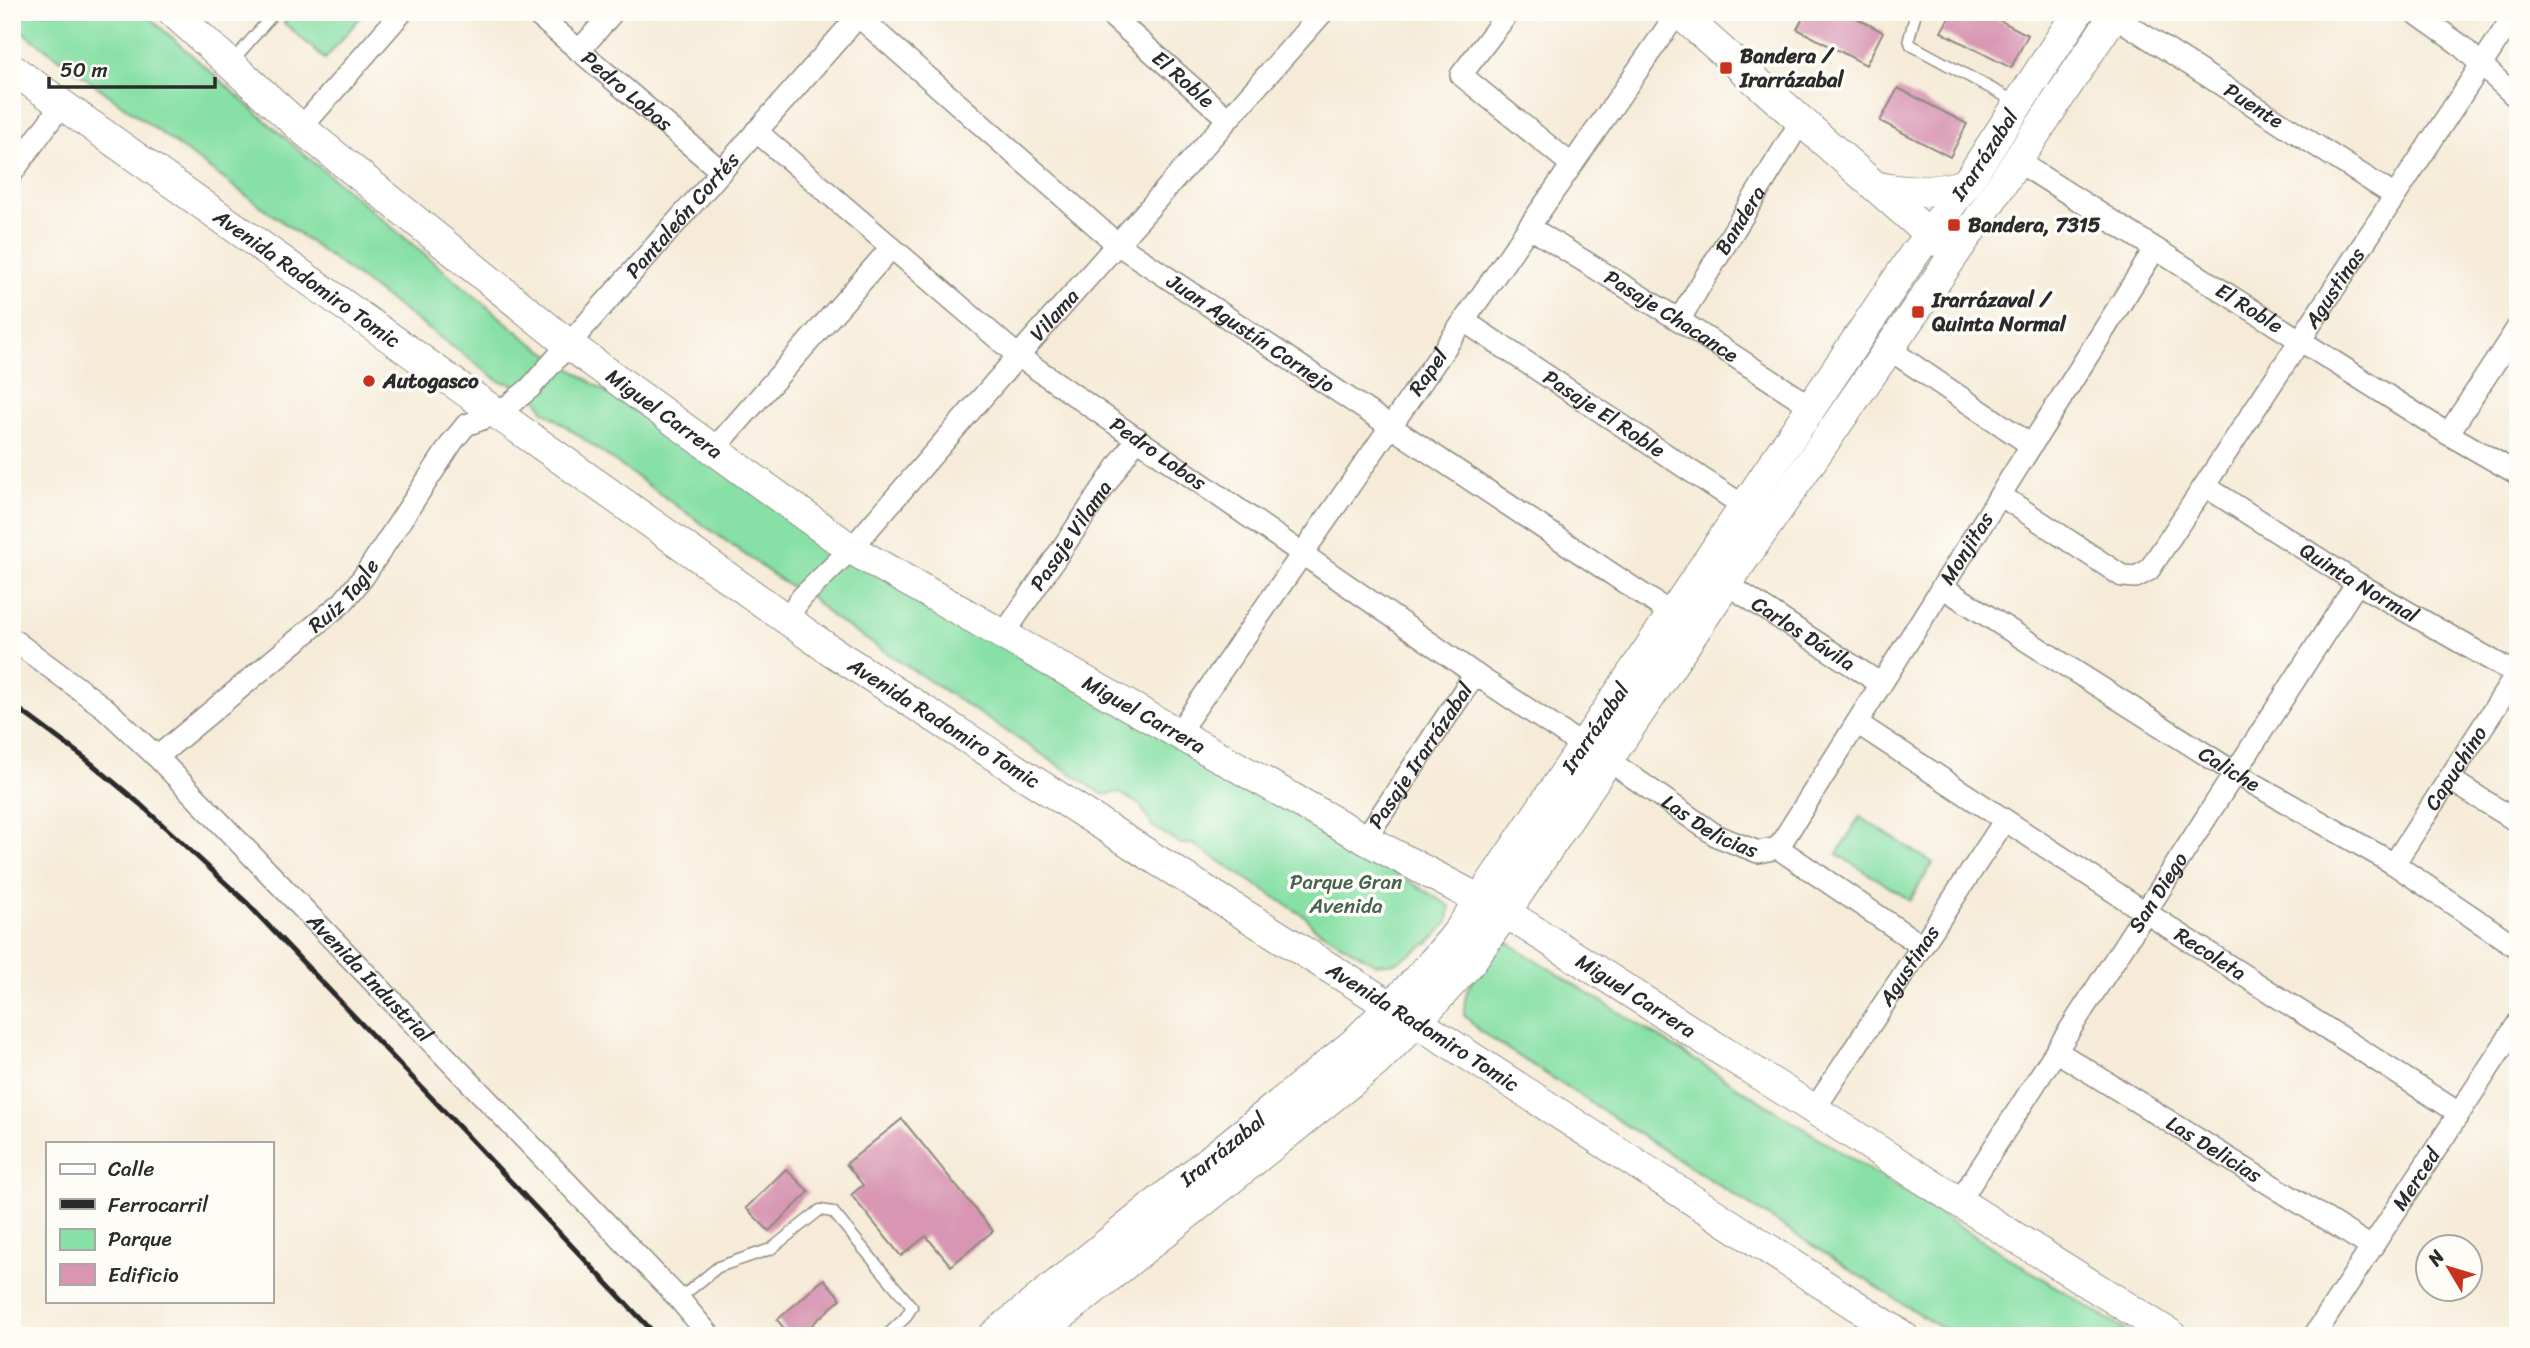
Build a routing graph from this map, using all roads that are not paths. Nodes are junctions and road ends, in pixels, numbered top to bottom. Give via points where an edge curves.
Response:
1 (173, 12) edge
2 (275, 12) edge
3 (402, 12) edge
4 (534, 12) edge
5 (612, 12) edge
6 (1107, 12) edge
7 (1323, 12) edge
8 (1509, 12) edge
9 (1678, 12) edge
10 (1916, 12) edge
11 (2078, 12) edge
12 (2414, 12) edge
13 (2516, 12) edge
14 (860, 14) edge
15 (2115, 14) edge
16 (579, 51) junction
17 (2482, 63) junction
18 (230, 64) junction
19 (12, 69) edge
20 (2518, 99) edge
21 (2019, 103) junction
22 (62, 104) junction
23 (1228, 119) junction
24 (1801, 121) junction
25 (300, 128) junction
26 (756, 131) junction
27 (2017, 161) junction
28 (1572, 165) junction
29 (721, 171) junction
30 (12, 173) edge
31 (1966, 184) junction
32 (1875, 186) junction
33 (2395, 196) junction
34 (1529, 227) junction
35 (1929, 234) junction
36 (1117, 244) junction
37 (891, 248) junction
38 (2155, 249) junction
39 (1955, 252) junction
40 (1679, 320) junction
41 (1464, 321) junction
42 (2518, 327) edge
43 (2300, 341) junction
44 (568, 344) junction
45 (1889, 349) junction
46 (1018, 356) junction
47 (1812, 407) junction
48 (499, 413) junction
49 (1390, 426) junction
50 (2448, 434) junction
51 (1137, 438) junction
52 (2031, 445) junction
53 (715, 448) junction
54 (2518, 474) edge
55 (2205, 486) junction
56 (2000, 495) junction
57 (1745, 507) junction
58 (851, 549) junction
59 (1303, 554) junction
60 (2357, 583) junction
61 (1727, 584) junction
62 (1942, 587) junction
63 (1672, 614) junction
64 (786, 619) junction
65 (1004, 634) junction
66 (12, 639) edge
67 (2517, 673) edge
68 (1475, 674) junction
69 (1881, 684) junction
70 (1857, 723) junction
71 (1178, 733) junction
72 (1595, 753) junction
73 (156, 757) junction
74 (2235, 773) junction
75 (2449, 779) junction
76 (2005, 820) junction
77 (2518, 822) edge
78 (1365, 839) junction
79 (1778, 849) junction
80 (2394, 864) junction
81 (1492, 906) junction
82 (2145, 912) junction
83 (1922, 946) junction
84 (2518, 948) edge
85 (1404, 1015) junction
86 (2518, 1023) edge
87 (2056, 1051) junction
88 (1814, 1110) junction
89 (2459, 1113) junction
90 (1959, 1202) junction
91 (2371, 1247) junction
92 (679, 1299) junction
93 (710, 1336) edge
94 (886, 1336) edge
95 (993, 1336) edge
96 (1036, 1336) edge
97 (1903, 1336) edge
98 (2173, 1336) edge
99 (2314, 1336) edge

1 - 18 main road, Miguel Carrera
2 - 18 lane
3 - 25 street
4 - 16 street, Pedro Lobos
5 - 16 street
6 - 23 street, El Roble
7 - 23 street, Vilama
8 - 28 street via 1461,75
9 - 24 main road
9 - 28 street, Rapel
10 - 21 lane via 1911,45
11 - 21 main road, Irarrázabal
12 - 17 street
13 - 17 street, Agustinas
14 - 26 street, Pantaleón Cortés
14 - 36 street, Juan Agustín Cornejo
15 - 27 main road, Irarrázabal
15 - 33 street, Puente
16 - 29 street, Pedro Lobos
17 - 20 street
17 - 33 street, Agustinas
18 - 25 main road, Miguel Carrera
19 - 22 main road, Avenida Radomiro Tomic
21 - 31 main road, Irarrázabal
22 - 30 street
22 - 48 main road, Avenida Radomiro Tomic
23 - 36 street, Vilama
24 - 32 main road
24 - 40 street, Bandera
25 - 44 main road, Miguel Carrera
26 - 29 street, Pantaleón Cortés
26 - 37 street, Pedro Lobos
27 - 38 street, El Roble
27 - 39 main road, Irarrázabal
28 - 34 street, Rapel
29 - 44 street, Pantaleón Cortés
31 - 32 main road via 1929,192
31 - 35 main road, Irarrázabal
32 - 35 main road
33 - 43 street, Agustinas
34 - 40 street, Pasaje Chacance
34 - 41 street, Rapel
35 - 39 main road
35 - 47 main road, Irarrázabal
36 - 46 street, Vilama
36 - 49 street, Juan Agustín Cornejo
37 - 46 street, Pedro Lobos
37 - 53 street
38 - 43 street, El Roble
38 - 52 street, Monjitas
39 - 45 main road, Irarrázabal
40 - 47 street, Pasaje Chacance
41 - 49 street, Rapel
41 - 57 street, Pasaje El Roble
42 - 50 street
43 - 50 street, El Roble
43 - 55 street, Agustinas
44 - 48 street, Pantaleón Cortés via 530,388
44 - 53 main road, Miguel Carrera
45 - 52 street
45 - 61 main road, Irarrázabal
46 - 51 street, Pedro Lobos
46 - 58 street, Vilama
47 - 57 main road, Irarrázabal
48 - 64 main road, Avenida Radomiro Tomic
48 - 73 street, Ruiz Tagle via 466,425 343,601
49 - 59 street, Rapel
49 - 63 street, Juan Agustín Cornejo
50 - 54 street, El Roble
51 - 59 street, Pedro Lobos
51 - 65 street, Pasaje Vilama
52 - 56 street, Monjitas
53 - 58 main road, Miguel Carrera
55 - 56 street, Agustinas via 2154,564 2136,577 2122,576
55 - 60 street, Quinta Normal
56 - 62 street, Monjitas
57 - 63 main road, Irarrázabal
58 - 64 street, Vilama
58 - 65 main road, Miguel Carrera
59 - 68 street, Pedro Lobos
59 - 71 street, Rapel
60 - 67 street, Quinta Normal
60 - 74 street, San Diego
61 - 69 street, Carlos Dávila
61 - 72 main road, Irarrázabal
62 - 69 street, Monjitas
62 - 74 street, Caliche
63 - 72 main road, Irarrázabal
64 - 85 main road, Avenida Radomiro Tomic
65 - 71 main road, Miguel Carrera
66 - 73 street, Avenida Industrial via 106,709
67 - 75 street, Capuchino
68 - 72 street, Pedro Lobos
68 - 78 street, Pasaje Irarrázabal
69 - 70 street, Monjitas
70 - 76 street, Recoleta
70 - 79 street, Monjitas
71 - 78 main road, Miguel Carrera
72 - 79 street, Las Delicias via 1717,835 1758,852
72 - 81 main road, Irarrázabal
73 - 92 street, Avenida Industrial
74 - 80 street, Caliche
74 - 82 street, San Diego
75 - 77 street
75 - 80 street, Capuchino
76 - 82 street, Recoleta
76 - 83 street, Agustinas
78 - 81 main road, Miguel Carrera
79 - 83 street, Las Delicias
80 - 84 street, Caliche
81 - 85 main road, Irarrázabal via 1470,963
81 - 88 main road, Miguel Carrera
82 - 87 street, San Diego
82 - 89 street, Recoleta
83 - 88 street, Agustinas
85 - 95 main road, Irarrázabal via 1353,1044
85 - 96 main road, Irarrázabal via 1376,1062
85 - 97 main road, Avenida Radomiro Tomic
86 - 89 street, Merced
87 - 90 street, San Diego
87 - 91 street, Las Delicias
88 - 90 main road, Miguel Carrera
89 - 91 street, Merced
90 - 98 main road, Miguel Carrera
91 - 99 street, Merced
92 - 93 street, Avenida Industrial
92 - 94 lane via 718,1267 771,1249 820,1210 833,1212 912,1307

